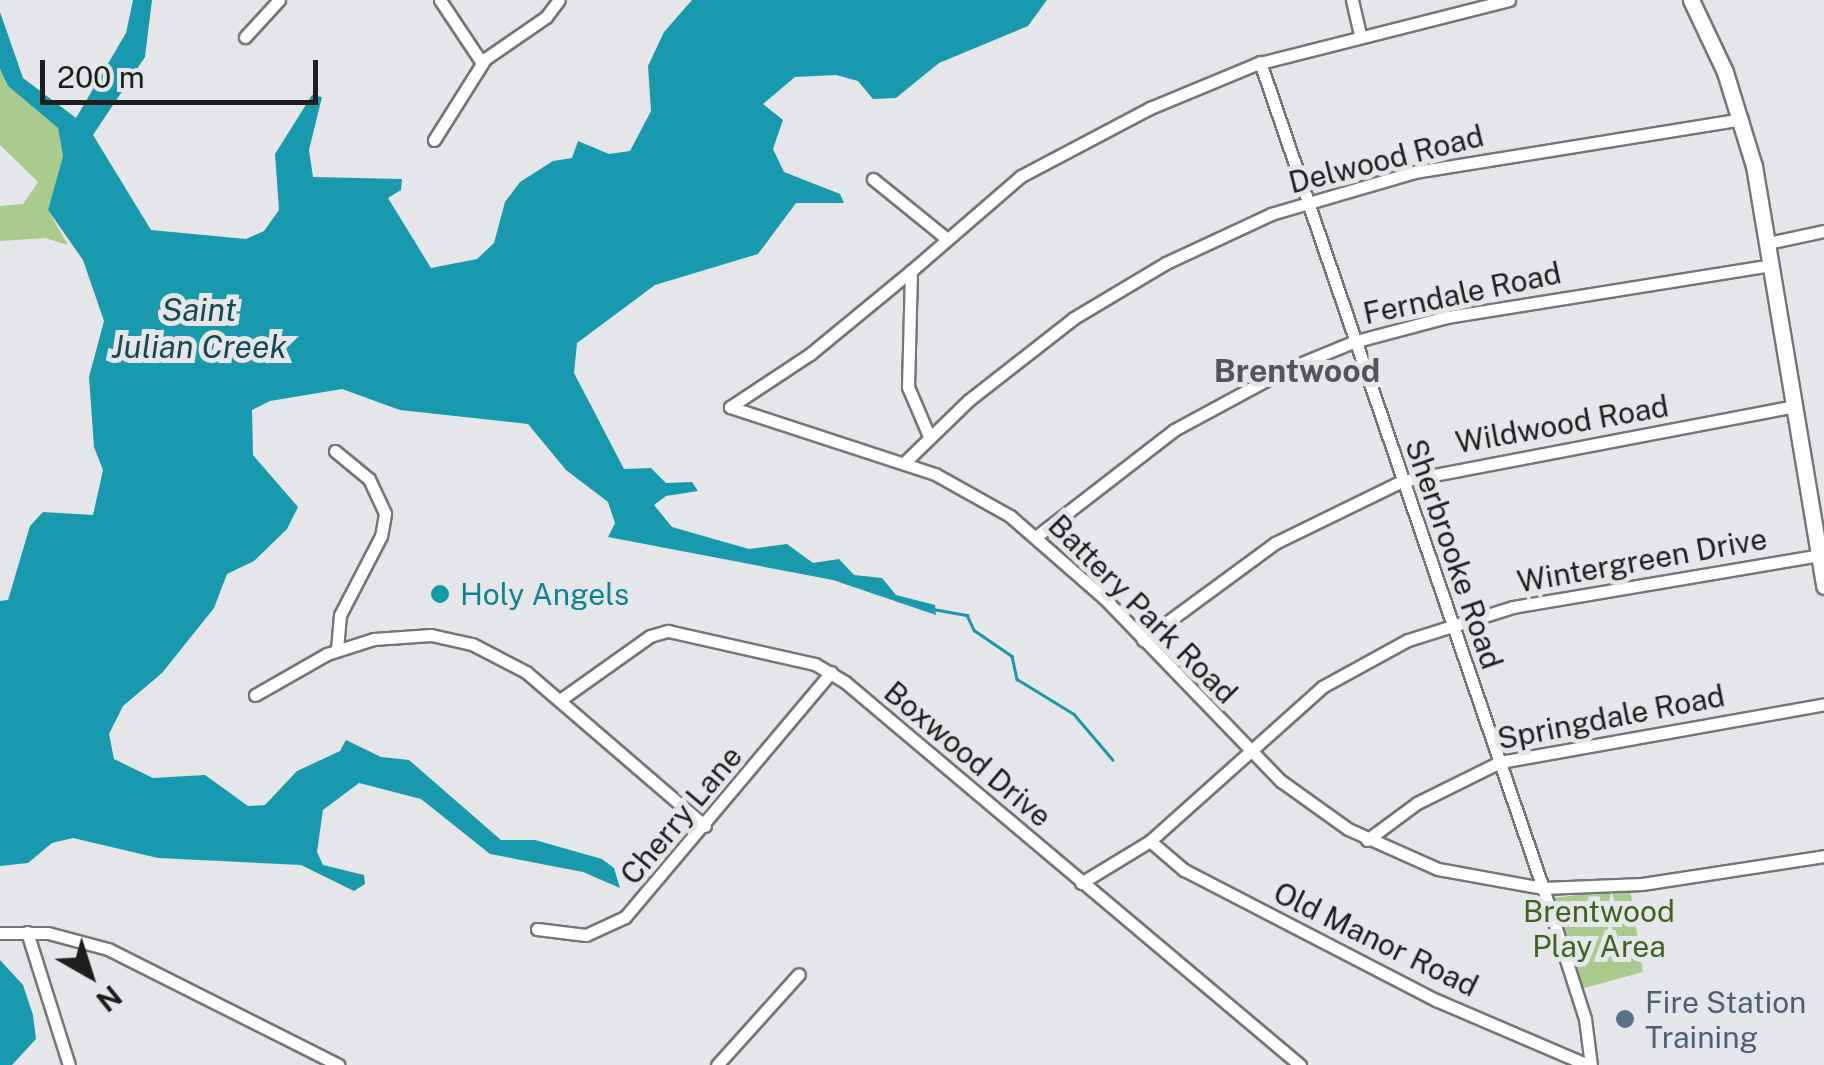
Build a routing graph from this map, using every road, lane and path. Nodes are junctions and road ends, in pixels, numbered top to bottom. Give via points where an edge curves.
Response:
1 (278, 0) edge
2 (440, 0) edge
3 (559, 0) edge
4 (1352, 0) edge
5 (1509, 0) edge
6 (1691, 0) edge
7 (1360, 34) junction
8 (246, 37) dead end
9 (1260, 62) junction
10 (482, 64) junction
11 (1742, 119) junction
12 (434, 140) dead end
13 (873, 178) dead end
14 (1308, 201) junction
15 (1824, 231) edge
16 (947, 239) junction
17 (1768, 243) junction
18 (1772, 264) junction
19 (911, 271) junction
20 (1354, 342) junction
21 (1795, 406) junction
22 (929, 436) junction
23 (335, 451) dead end
24 (905, 462) junction
25 (1402, 481) junction
26 (1037, 536) junction
27 (1819, 555) junction
28 (1824, 586) edge
29 (1452, 623) junction
30 (1143, 640) junction
31 (337, 650) junction
32 (831, 672) junction
33 (255, 695) dead end
34 (560, 700) junction
35 (1824, 704) edge
36 (1248, 749) junction
37 (1500, 762) junction
38 (706, 826) junction
39 (1367, 840) junction
40 (1150, 841) junction
41 (1824, 856) edge
42 (1080, 883) junction
43 (1542, 888) junction
44 (538, 929) dead end
45 (27, 932) junction
46 (0, 933) edge
47 (799, 974) dead end
48 (69, 1065) edge
49 (339, 1065) edge
50 (718, 1065) edge
51 (1300, 1065) edge
52 (1590, 1065) edge

1 - 8 street
2 - 10 street
3 - 10 street
4 - 7 street
5 - 7 street
6 - 11 main road
7 - 9 street
9 - 14 street, Sherbrooke Road
9 - 16 street via 1042,163
10 - 12 street
11 - 14 street, Delwood Road via 1433,168
11 - 17 main road
13 - 16 street
14 - 20 street, Sherbrooke Road
14 - 22 street, Delwood Road via 1186,252 1074,318
15 - 17 street
16 - 19 street
17 - 18 main road
18 - 20 street, Ferndale Road via 1447,317
18 - 21 main road
19 - 22 street via 908,387
19 - 24 street, Battery Park Road via 810,354 730,407
20 - 25 street, Sherbrooke Road
20 - 26 street, Ferndale Road via 1287,369 1174,430
21 - 25 street, Wildwood Road
21 - 27 main road
22 - 24 street
23 - 31 street via 369,478 385,514 381,536 340,614
24 - 26 street, Battery Park Road via 956,483
25 - 29 street, Sherbrooke Road
25 - 30 street, Wildwood Road via 1275,543
26 - 30 street, Battery Park Road
27 - 28 main road
27 - 29 street, Wintergreen Drive
29 - 36 street, Wintergreen Drive via 1349,670
29 - 37 street, Sherbrooke Road
30 - 36 street, Battery Park Road
31 - 33 street
31 - 34 street via 399,636 456,640 510,662
32 - 34 street, Boxwood Drive via 789,656 668,631 650,636
32 - 38 street, Cherry Lane
32 - 42 street, Boxwood Drive
34 - 38 street
35 - 37 street, Springdale Road
36 - 39 street, Battery Park Road via 1293,792
36 - 40 street, Wintergreen Drive
37 - 39 street, Springdale Road via 1416,803
37 - 43 street, Sherbrooke Road
38 - 44 street, Cherry Lane via 614,924 574,936
39 - 43 street, Battery Park Road via 1438,869
40 - 42 street, Wintergreen Drive
40 - 52 street, Old Manor Road via 1184,870 1436,1000
41 - 43 street, Battery Park Road via 1642,884
42 - 51 street, Boxwood Drive
43 - 52 street, Sherbrooke Road via 1585,1020
45 - 46 street
45 - 48 street
45 - 49 street via 108,949
47 - 50 street

